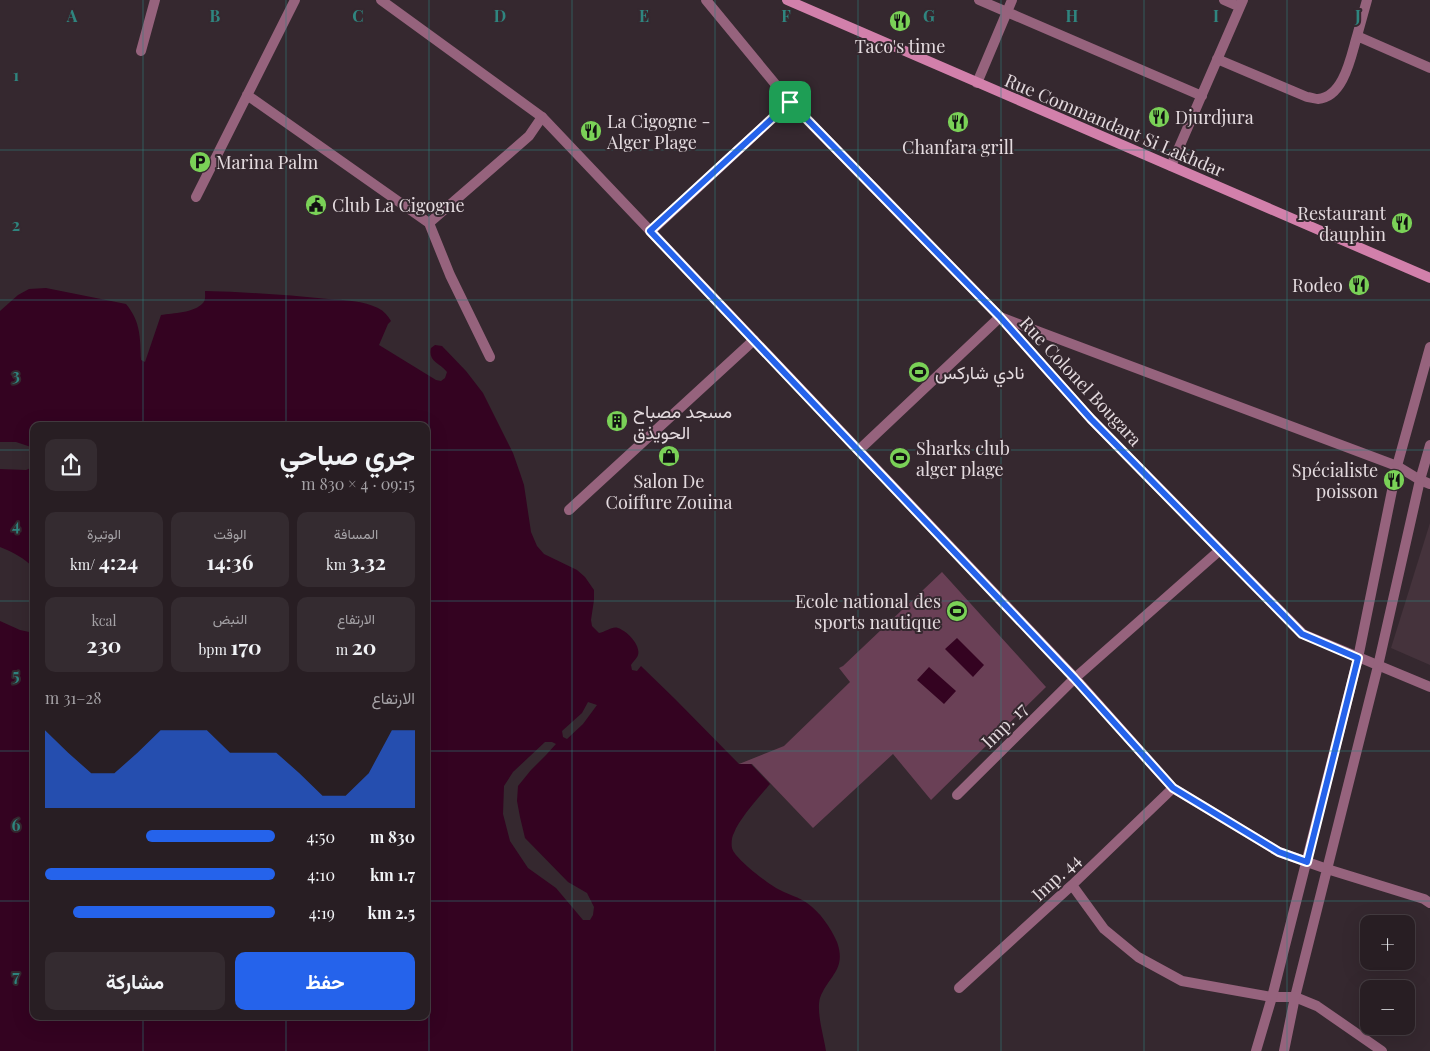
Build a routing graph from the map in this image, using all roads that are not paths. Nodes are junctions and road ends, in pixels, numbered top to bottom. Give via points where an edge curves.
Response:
1 (155, 0) edge
2 (295, 0) edge
3 (381, 0) edge
4 (706, 0) edge
5 (787, 0) edge
6 (979, 0) edge
7 (1012, 0) edge
8 (1224, 0) edge
9 (1367, 0) edge
10 (1241, 4) edge
11 (1007, 12) junction
12 (1357, 36) junction
13 (141, 50) dead end
14 (1217, 59) junction
15 (1430, 68) edge
16 (977, 83) junction
17 (247, 95) junction
18 (1202, 96) junction
19 (790, 102) junction
20 (542, 116) junction
21 (1171, 166) junction
22 (196, 198) dead end
23 (429, 223) junction
24 (650, 231) junction
25 (1430, 278) edge
26 (1000, 317) junction
27 (754, 340) junction
28 (1430, 347) edge
29 (490, 356) dead end
30 (1430, 445) edge
31 (859, 450) junction
32 (1397, 466) junction
33 (1425, 482) edge
34 (569, 510) dead end
35 (1220, 550) junction
36 (1358, 658) junction
37 (1378, 666) junction
38 (1074, 678) junction
39 (1430, 687) edge
40 (1173, 788) junction
41 (957, 795) dead end
42 (1307, 862) junction
43 (1327, 869) junction
44 (1072, 885) junction
45 (1430, 902) edge
46 (959, 988) dead end
47 (1272, 997) junction
48 (1295, 997) junction
49 (1256, 1051) edge
50 (1284, 1051) edge
51 (1382, 1051) edge

1 - 13 street
2 - 17 street
3 - 20 street
4 - 19 street, Rue Colonel Bougara
5 - 16 main road, Rue Commandant Si Lakhdar
6 - 11 street
7 - 11 street
8 - 10 street
9 - 12 street
10 - 14 street
11 - 16 street
11 - 18 street
12 - 14 street via 1346,75 1333,94 1318,99
12 - 15 street
14 - 18 street
16 - 21 main road, Rue Commandant Si Lakhdar
17 - 22 street
17 - 23 street
18 - 21 street
19 - 24 street
19 - 26 street, Rue Colonel Bougara
20 - 23 street via 529,136
20 - 24 street
21 - 25 main road, Rue Commandant Si Lakhdar
23 - 29 street via 450,275
24 - 27 street
26 - 31 street
26 - 32 street
26 - 35 street, Rue Colonel Bougara via 1091,419
27 - 31 street
27 - 34 street
28 - 32 street
30 - 33 street
31 - 38 street
32 - 33 street
32 - 36 street
33 - 37 street
35 - 36 street, Rue Colonel Bougara via 1302,634
35 - 38 street, Imp. 17
36 - 37 street, Rue Colonel Bougara
36 - 42 street
37 - 39 street, Rue Colonel Bougara
37 - 43 street
38 - 40 street
38 - 41 street, Imp. 17
40 - 42 street via 1279,852
40 - 44 street, Imp. 44
42 - 43 street
42 - 47 street
43 - 45 street
43 - 48 street
44 - 46 street, Imp. 44
44 - 47 street via 1104,929 1138,957 1182,981
47 - 48 street
47 - 49 street
48 - 50 street
48 - 51 street via 1317,1006

